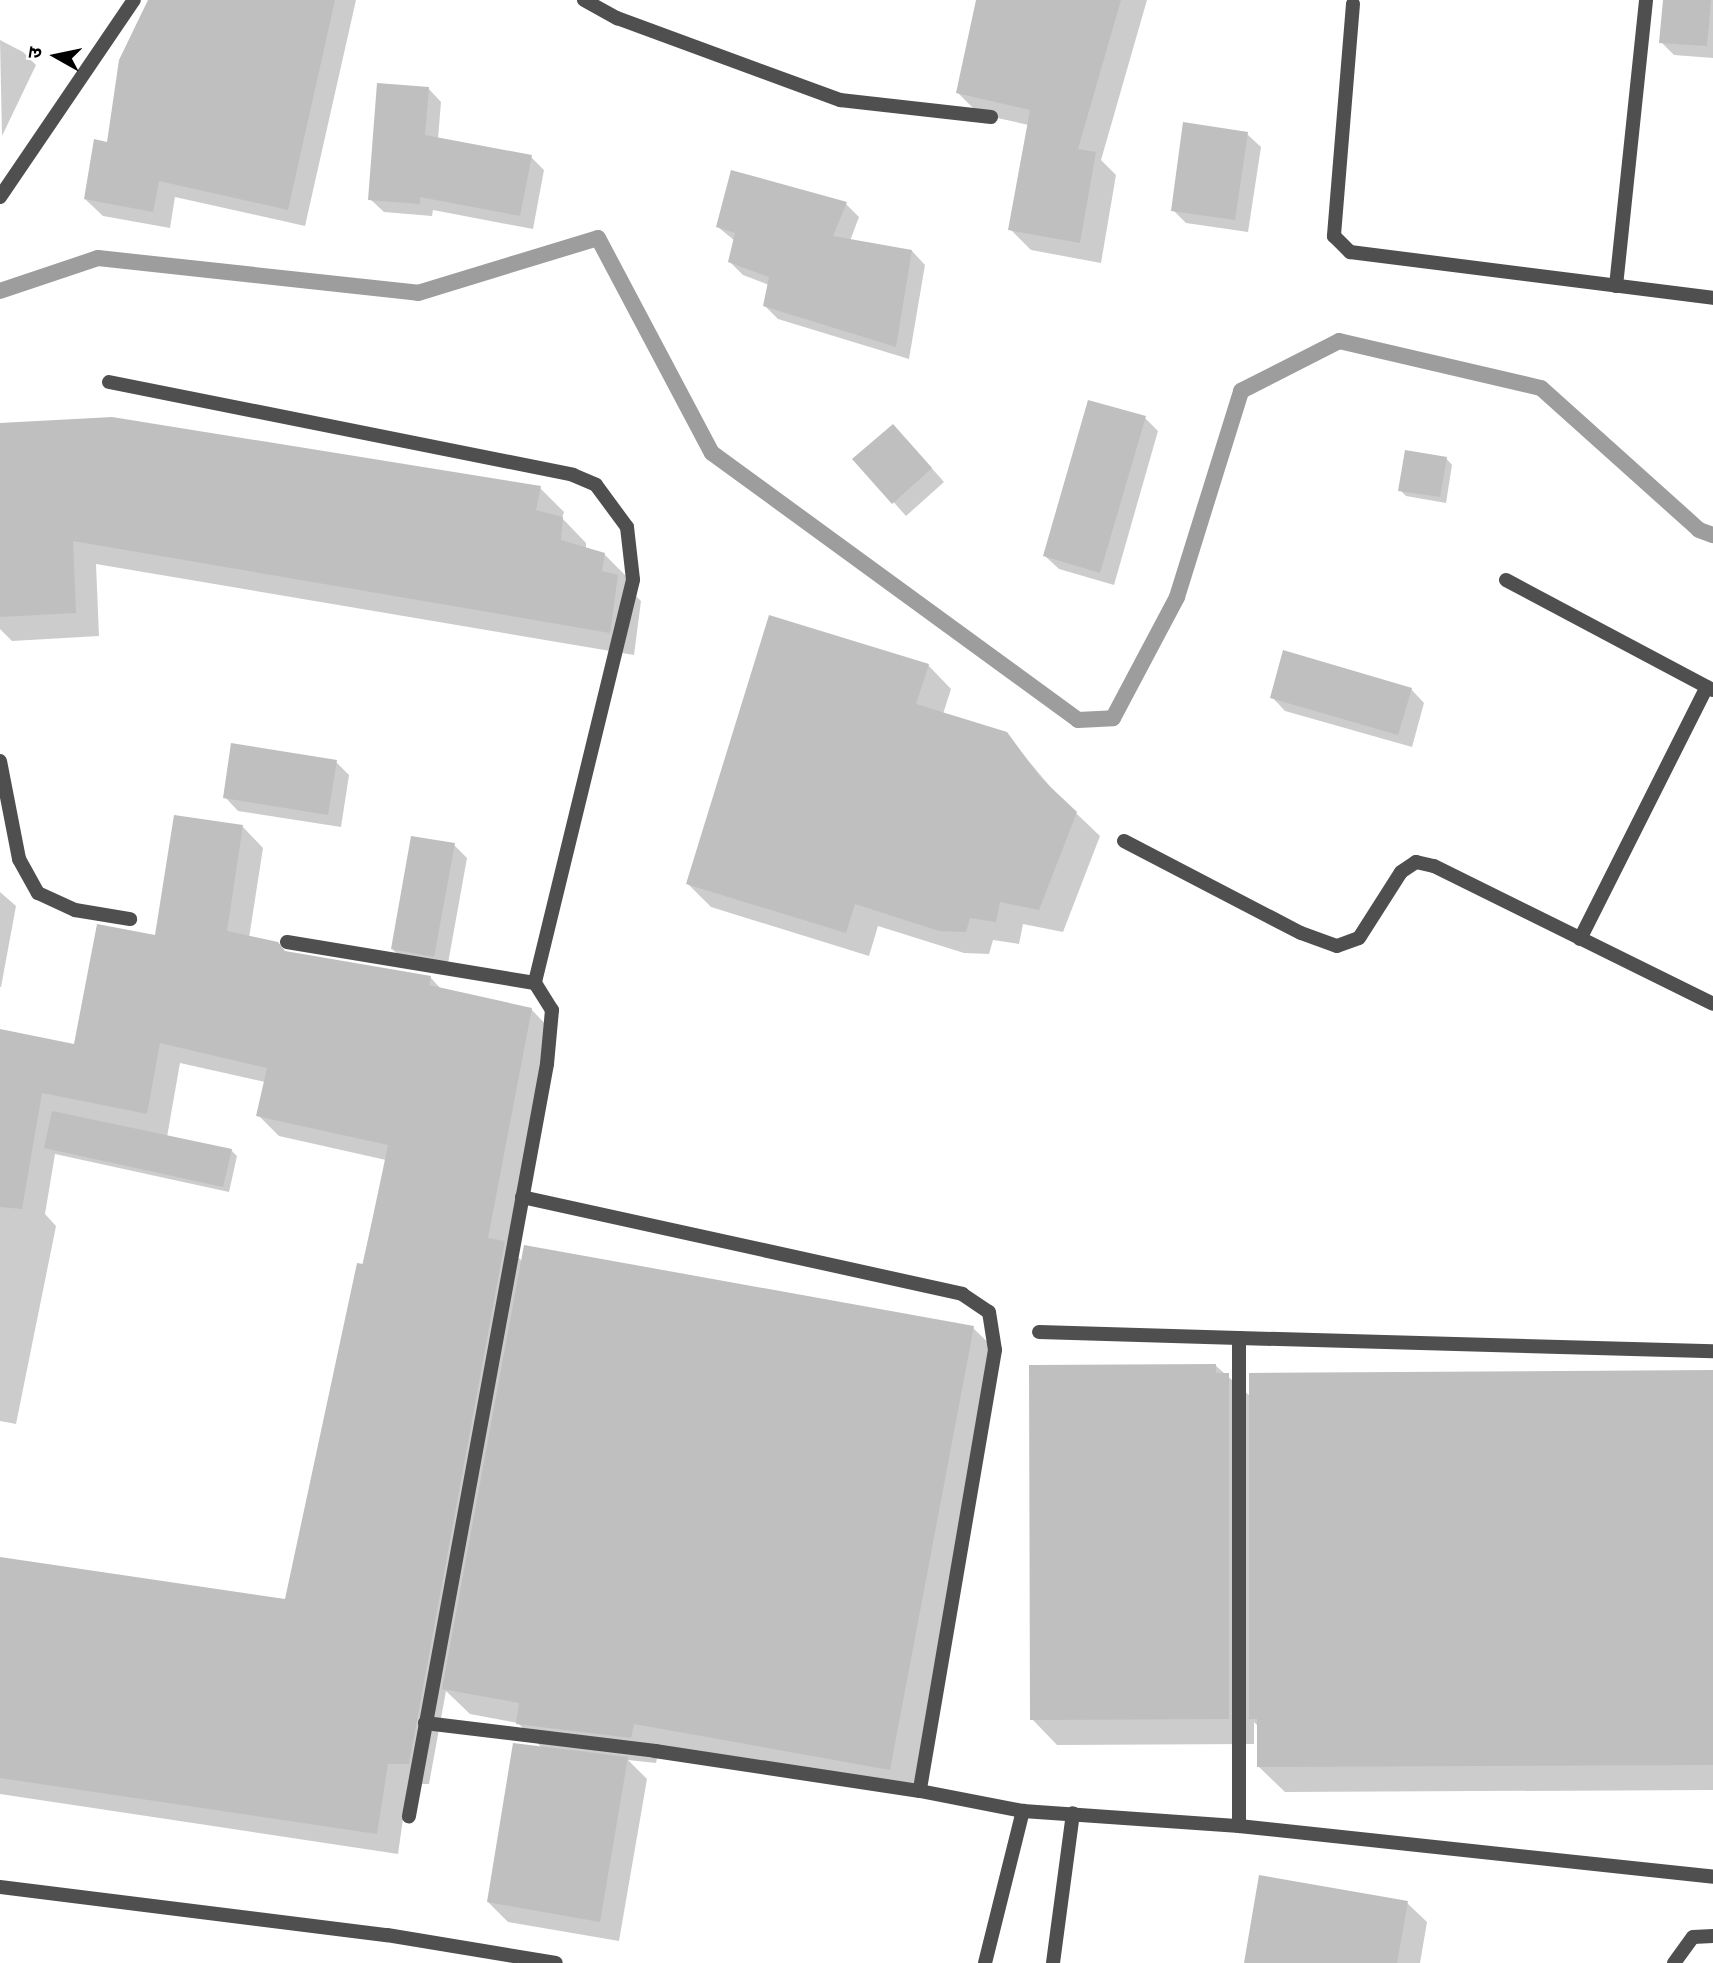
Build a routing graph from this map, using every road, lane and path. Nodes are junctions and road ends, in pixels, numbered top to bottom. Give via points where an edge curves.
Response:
1 (134, 0) edge
2 (584, 0) edge
3 (1646, 0) edge
4 (1353, 4) dead end
5 (991, 117) dead end
6 (0, 197) edge
7 (1616, 286) junction
8 (1713, 298) edge
9 (109, 382) dead end
10 (1506, 580) dead end
11 (1710, 689) edge
12 (0, 761) edge
13 (1124, 841) dead end
14 (130, 919) dead end
15 (1580, 939) junction
16 (287, 942) dead end
17 (536, 983) junction
18 (1713, 1004) edge
19 (522, 1197) junction
20 (1039, 1332) dead end
21 (1239, 1338) junction
22 (1713, 1351) edge
23 (425, 1723) junction
24 (920, 1791) junction
25 (1023, 1811) junction
26 (1073, 1814) junction
27 (409, 1816) dead end
28 (1239, 1826) junction
29 (1713, 1877) edge
30 (0, 1887) edge
31 (1713, 1936) edge
32 (556, 1963) edge
33 (985, 1963) edge
34 (1053, 1963) edge
35 (1674, 1963) edge

1 - 6 street
2 - 5 street via 617,18 840,100
3 - 7 street
4 - 7 street via 1334,236 1350,253
7 - 8 street
9 - 17 street via 573,475 596,485 628,527 633,580
10 - 11 street
11 - 15 street
12 - 14 street via 19,859 38,893 75,910
13 - 15 street via 1301,933 1337,946 1359,938 1401,872 1416,862
15 - 18 street
16 - 17 street
17 - 19 street via 552,1010 547,1064
19 - 23 street
19 - 24 street via 962,1294 989,1312 996,1350
20 - 21 street
21 - 22 street
21 - 28 street
23 - 24 street
23 - 27 street
24 - 25 street
25 - 26 street
25 - 33 street
26 - 28 street
26 - 34 street
28 - 29 street
30 - 32 street via 387,1936
31 - 35 street via 1693,1937

